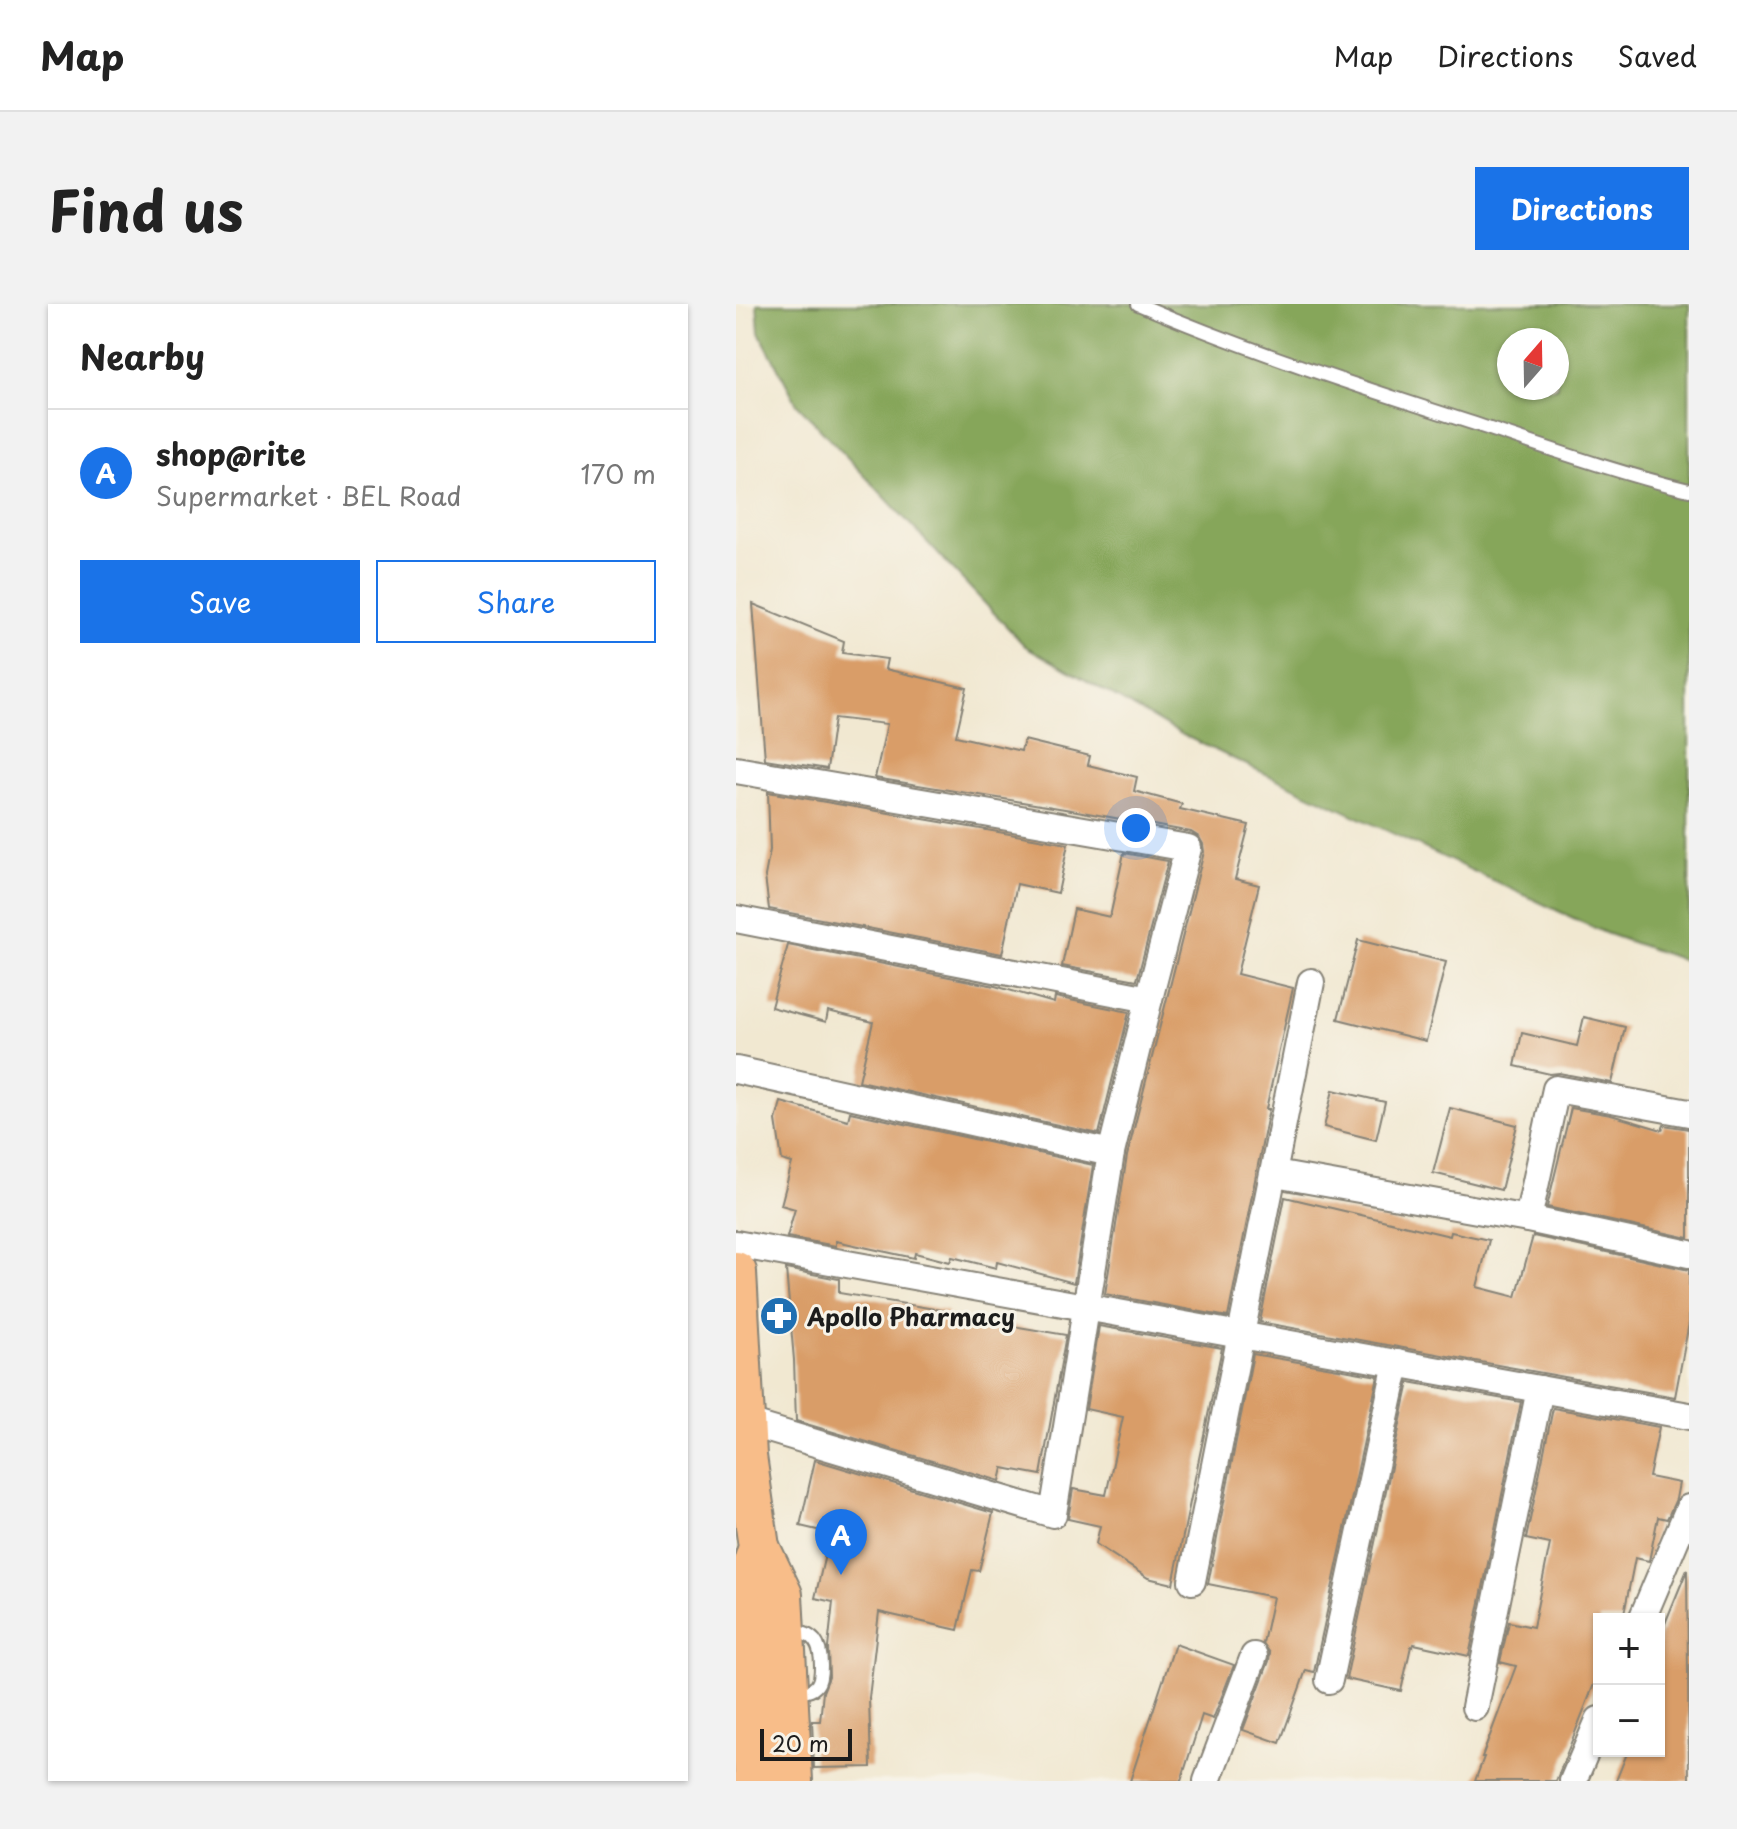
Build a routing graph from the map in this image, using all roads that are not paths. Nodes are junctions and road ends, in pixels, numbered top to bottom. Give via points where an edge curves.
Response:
1 (1138, 304) edge
2 (1689, 490) edge
3 (736, 770) edge
4 (736, 919) edge
5 (1311, 982) dead end
6 (1149, 999) junction
7 (736, 1070) edge
8 (1689, 1113) edge
9 (1111, 1153) junction
10 (1275, 1174) junction
11 (1528, 1219) junction
12 (736, 1244) edge
13 (1689, 1254) edge
14 (736, 1272) edge
15 (1086, 1307) junction
16 (1243, 1335) junction
17 (1397, 1363) junction
18 (1540, 1389) junction
19 (1689, 1416) edge
20 (745, 1422) junction
21 (1689, 1508) edge
22 (759, 1547) junction
23 (1192, 1581) dead end
24 (1645, 1613) edge
25 (1254, 1656) dead end
26 (1329, 1680) dead end
27 (1475, 1707) dead end
28 (1593, 1734) edge
29 (755, 1781) edge
30 (792, 1781) edge
31 (1207, 1781) edge
32 (1573, 1781) edge

1 - 2 lane via 1211,335 1418,406
3 - 6 street via 1188,848
4 - 6 street
5 - 10 street
6 - 9 street
7 - 9 street
8 - 11 street via 1556,1089
9 - 15 street
10 - 11 street
10 - 16 street
11 - 13 street
12 - 15 street
14 - 20 main road
15 - 16 street
15 - 20 street via 1053,1514
16 - 17 street
16 - 23 street
17 - 18 street
17 - 26 street
18 - 19 street
18 - 27 street
20 - 22 main road
21 - 24 street
22 - 29 main road via 745,1591
22 - 30 main road via 782,1595
25 - 31 street
28 - 32 street

